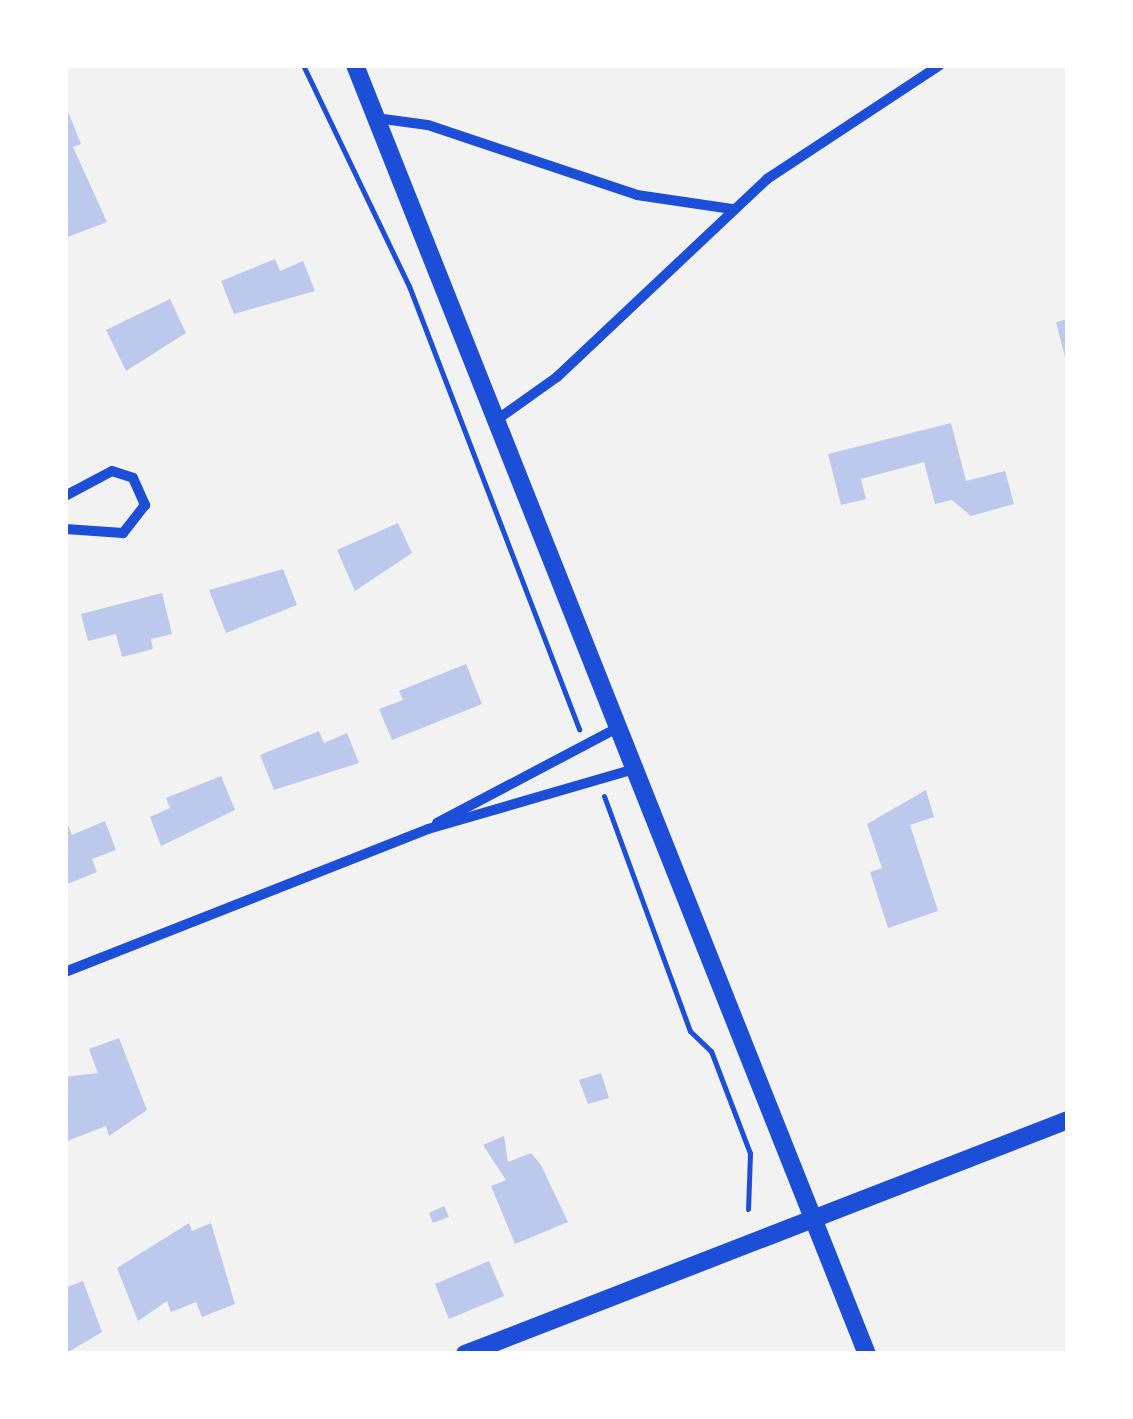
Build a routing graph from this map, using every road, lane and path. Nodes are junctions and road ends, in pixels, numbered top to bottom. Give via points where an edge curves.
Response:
1 (303, 65) edge
2 (355, 65) edge
3 (940, 65) edge
4 (376, 118) junction
5 (732, 210) junction
6 (495, 422) junction
7 (65, 496) edge
8 (65, 529) edge
9 (576, 724) dead end
10 (618, 728) junction
11 (634, 770) junction
12 (606, 804) dead end
13 (428, 829) junction
14 (65, 972) edge
15 (1068, 1120) edge
16 (748, 1208) dead end
17 (814, 1218) junction
18 (466, 1354) edge
19 (868, 1354) edge

1 - 9 path via 409,286
2 - 4 street
3 - 5 street via 842,122
4 - 5 street via 428,125 637,195
4 - 6 street
5 - 6 street via 557,377
6 - 10 street
7 - 8 street via 112,471 132,478 145,506 123,533
10 - 11 street
10 - 13 street
11 - 13 street
11 - 17 street
12 - 16 path via 690,1031 711,1051 750,1153
13 - 14 street
15 - 17 street
17 - 18 street
17 - 19 street

